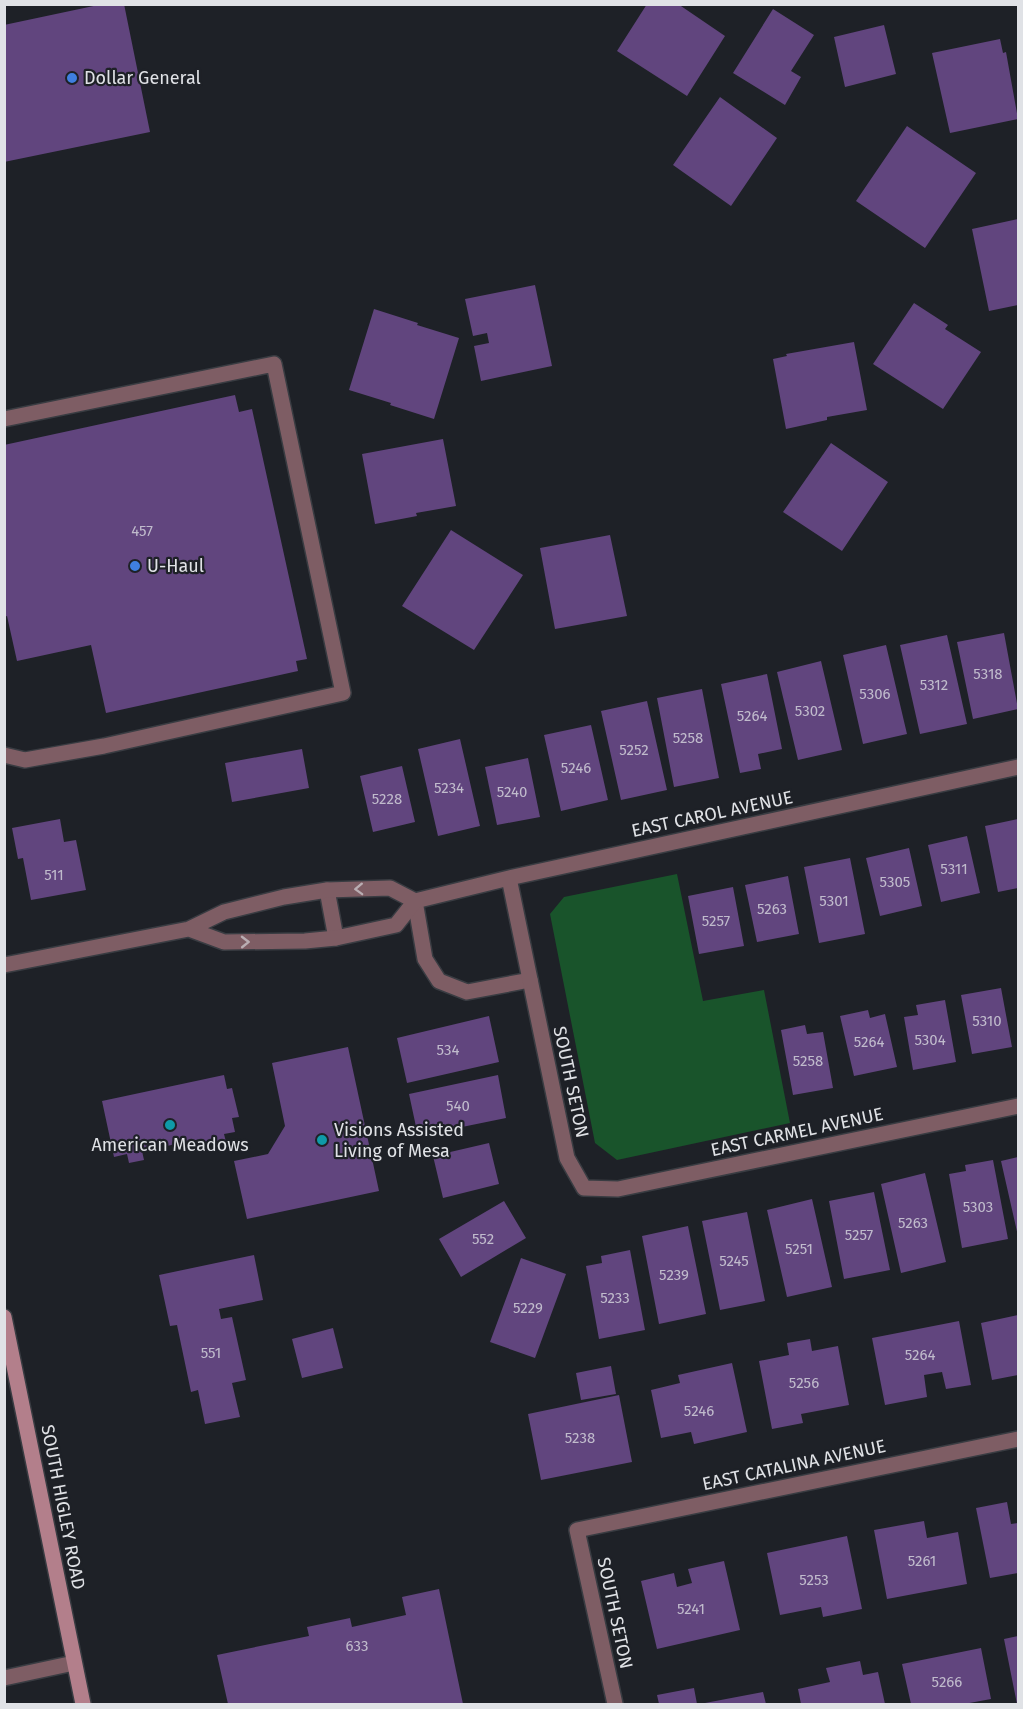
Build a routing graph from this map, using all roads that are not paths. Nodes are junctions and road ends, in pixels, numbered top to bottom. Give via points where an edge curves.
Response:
1 (4, 419) edge
2 (4, 755) edge
3 (1018, 767) edge
4 (509, 878) junction
5 (327, 890) junction
6 (415, 901) junction
7 (189, 929) junction
8 (336, 938) junction
9 (4, 965) edge
10 (530, 980) junction
11 (1018, 1106) edge
12 (584, 1188) joint
13 (4, 1317) edge
14 (1018, 1439) edge
15 (577, 1530) joint
16 (74, 1663) junction
17 (4, 1677) edge
18 (83, 1704) edge
19 (615, 1704) edge

1 - 2 street via 274,364 343,693 104,746 25,760
3 - 4 street, EAST CAROL AVENUE
4 - 6 street, EAST CAROL AVENUE
4 - 10 street, SOUTH SETON
6 -> 5 street via 390,888
5 - 7 street via 224,912
5 - 8 street
6 - 8 street via 396,925
6 - 10 street via 425,958 440,981 467,992
7 -> 8 street via 224,942
7 - 9 street
10 - 12 street, SOUTH SETON via 567,1158
11 - 12 street, EAST CARMEL AVENUE via 618,1189
13 - 16 main road, SOUTH HIGLEY ROAD
14 - 15 street, EAST CATALINA AVENUE
15 - 19 street, SOUTH SETON
16 - 17 street
16 - 18 main road, SOUTH HIGLEY ROAD

